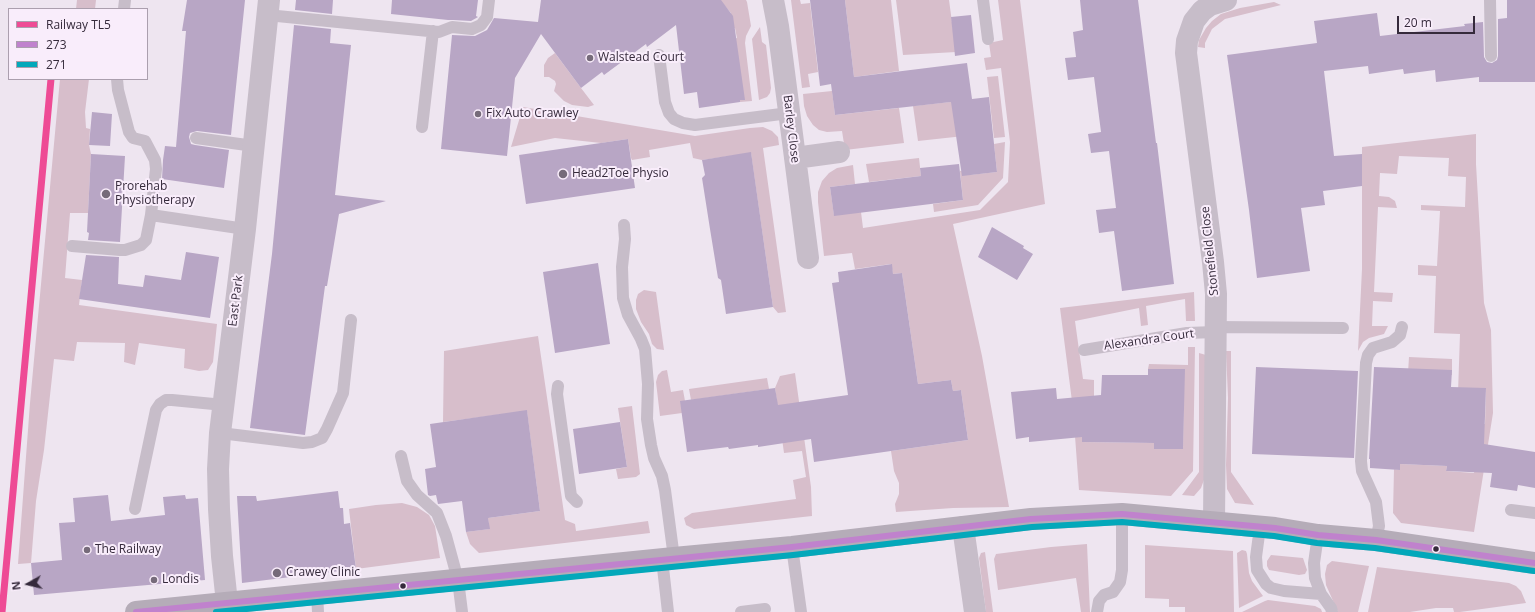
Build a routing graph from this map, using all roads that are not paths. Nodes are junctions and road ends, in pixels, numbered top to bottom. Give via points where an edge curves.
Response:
1 (489, 0) edge
2 (773, 0) edge
3 (983, 0) edge
4 (1226, 0) edge
5 (1490, 0) edge
6 (268, 8) edge
7 (433, 31) junction
8 (988, 39) dead end
9 (659, 55) dead end
10 (1491, 56) dead end
11 (117, 80) edge
12 (789, 113) junction
13 (422, 127) dead end
14 (196, 138) dead end
15 (254, 146) junction
16 (839, 152) dead end
17 (795, 158) junction
18 (151, 215) junction
19 (624, 225) dead end
20 (245, 228) junction
21 (72, 246) dead end
22 (808, 258) dead end
23 (351, 320) dead end
24 (1402, 327) dead end
25 (1343, 328) dead end
26 (1215, 329) junction
27 (1084, 350) dead end
28 (558, 386) dead end
29 (224, 406) junction
30 (220, 433) junction
31 (401, 456) dead end
32 (577, 502) dead end
33 (135, 509) dead end
34 (1511, 510) dead end
35 (1122, 514) junction
36 (1535, 514) edge
37 (1214, 522) junction
38 (963, 527) junction
39 (1260, 527) junction
40 (1318, 535) junction
41 (1376, 540) junction
42 (792, 547) junction
43 (668, 558) junction
44 (1535, 563) edge
45 (458, 580) junction
46 (1321, 594) junction
47 (227, 603) junction
48 (318, 603) edge
49 (765, 609) dead end
50 (136, 612) edge
51 (462, 612) edge
52 (668, 612) edge
53 (741, 612) edge
54 (800, 612) edge
55 (975, 612) edge
56 (1097, 612) edge
57 (1332, 612) edge

1 - 7 lane via 487,17 476,28 452,27 439,32
2 - 12 street, Barley Close
3 - 8 lane
4 - 26 street, Stonefield Close via 1210,5 1194,20 1186,53 1213,262 1216,294
5 - 10 lane
6 - 7 lane
6 - 15 street, East Park
7 - 13 lane
9 - 12 lane via 665,102 669,113 683,124 696,125
11 - 18 lane via 129,132 133,138 145,141 156,160
12 - 17 street, Barley Close
14 - 15 lane
15 - 20 street, East Park
16 - 17 street
17 - 22 street, Barley Close
18 - 20 lane
18 - 21 lane via 146,240 141,244 125,250
19 - 43 lane via 623,298 628,315 645,349 648,432 665,490
20 - 29 street, East Park
23 - 30 lane via 343,393 322,438 303,443
24 - 41 lane via 1400,335 1392,342 1373,348 1366,363 1361,461 1362,471 1376,502 1379,526
25 - 26 lane, Alexandra Court
26 - 27 lane, Alexandra Court
26 - 37 street, Stonefield Close
28 - 32 lane via 571,496
29 - 30 street, East Park
29 - 33 lane via 172,400 160,404 156,410
30 - 47 street, East Park via 219,509
31 - 45 lane via 407,481 417,495 437,513
34 - 36 lane
35 - 37 main road
35 - 38 main road via 1053,517
35 - 56 lane via 1120,582 1113,592 1104,595 1099,601
37 - 39 main road
38 - 42 main road
38 - 55 street
39 - 40 main road
39 - 46 lane via 1257,570 1266,584 1284,591
40 - 41 main road
40 - 46 lane via 1314,564 1315,578
41 - 44 main road
42 - 43 main road
42 - 54 lane
43 - 45 main road
43 - 52 lane
45 - 48 main road
45 - 51 lane
46 - 57 lane
47 - 48 main road
47 - 50 main road
49 - 53 lane

